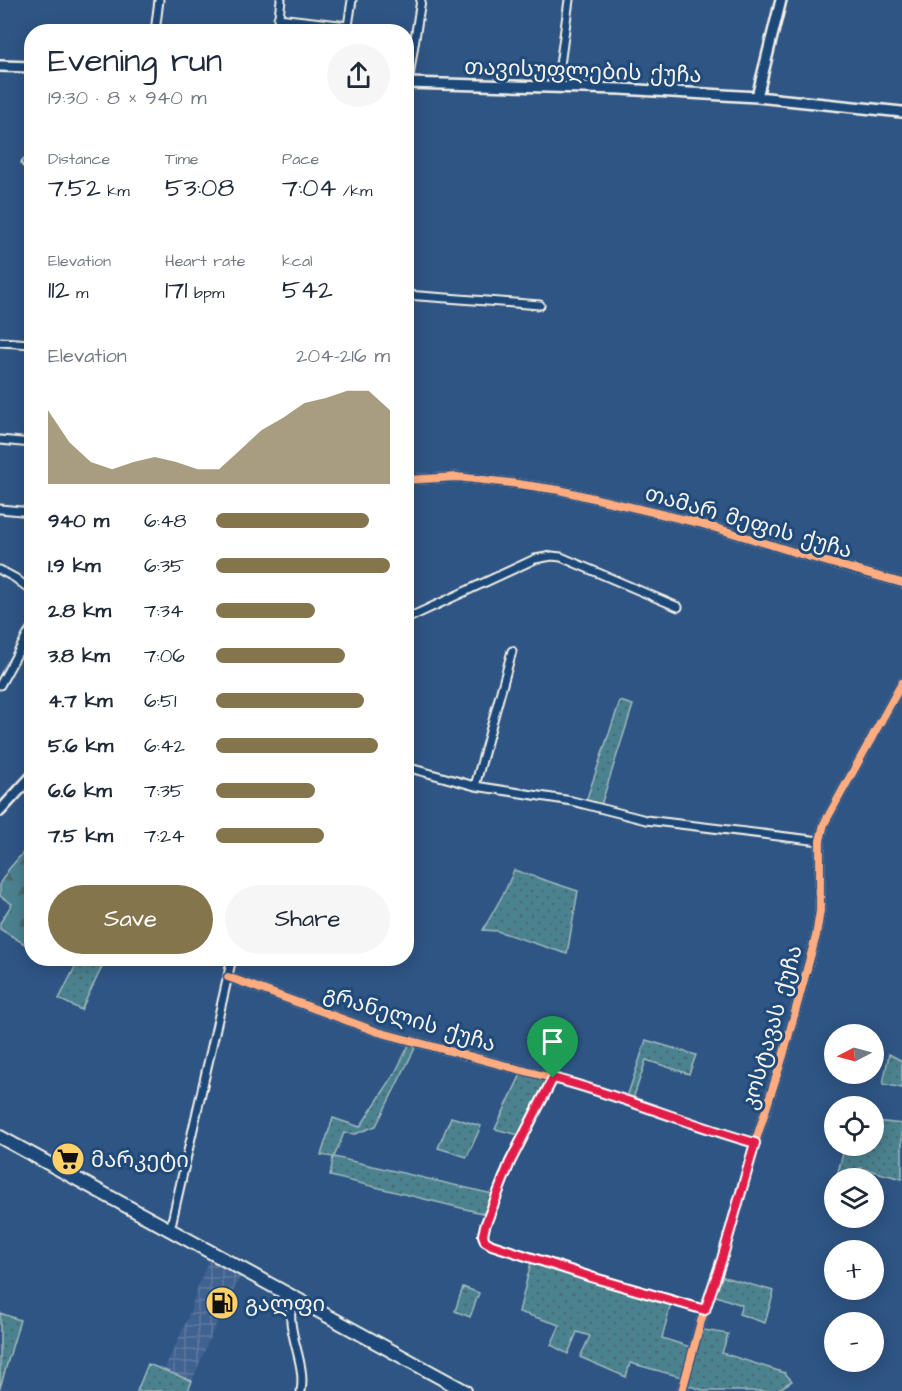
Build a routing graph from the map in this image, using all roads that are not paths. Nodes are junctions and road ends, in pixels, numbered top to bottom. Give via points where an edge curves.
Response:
1 (159, 0) edge
2 (281, 0) edge
3 (352, 0) edge
4 (421, 0) edge
5 (569, 0) edge
6 (781, 0) edge
7 (278, 18) junction
8 (156, 24) edge
9 (278, 24) edge
10 (330, 24) edge
11 (348, 24) edge
12 (414, 42) edge
13 (0, 66) edge
14 (24, 67) edge
15 (414, 83) edge
16 (557, 87) junction
17 (757, 97) junction
18 (902, 112) edge
19 (414, 296) edge
20 (540, 305) dead end
21 (0, 342) edge
22 (24, 344) edge
23 (0, 440) edge
24 (24, 442) edge
25 (414, 480) edge
26 (0, 509) edge
27 (24, 511) edge
28 (0, 570) edge
29 (902, 583) edge
30 (24, 585) edge
31 (678, 607) dead end
32 (414, 615) edge
33 (24, 642) edge
34 (512, 651) dead end
35 (902, 683) edge
36 (0, 685) edge
37 (414, 769) edge
38 (24, 785) edge
39 (475, 786) junction
40 (0, 811) edge
41 (820, 841) junction
42 (230, 966) edge
43 (228, 977) junction
44 (553, 1078) junction
45 (0, 1137) edge
46 (755, 1143) junction
47 (170, 1230) junction
48 (294, 1298) junction
49 (705, 1310) junction
50 (301, 1391) edge
51 (465, 1391) edge
52 (682, 1391) edge

1 - 8 street
2 - 7 street
3 - 11 street
4 - 12 street
5 - 16 street
6 - 17 main road
7 - 9 street
7 - 10 street
13 - 14 main road
15 - 16 main road, თავისუფლების ქუჩა
16 - 17 main road, თავისუფლების ქუჩა
17 - 18 main road, თავისუფლების ქუჩა
19 - 20 street
21 - 22 street
23 - 24 street
25 - 29 street, თამარ მეფის ქუჩა via 458,477 559,490 699,523
26 - 27 street
28 - 30 street
31 - 32 street via 552,556 535,560
33 - 36 street
34 - 39 street
35 - 41 street, კოსტავას ქუჩა via 824,824
37 - 39 street
38 - 40 main road
39 - 41 street via 572,801 646,820
41 - 46 street, კოსტავას ქუჩა via 818,929
42 - 43 street
43 - 44 street, გრანელის ქუჩა via 378,1032
43 - 47 street
44 - 46 street, გრანელის ქუჩა
44 - 49 street via 510,1162 485,1226 485,1241
45 - 47 highway
46 - 49 street, კოსტავას ქუჩა
47 - 48 highway
48 - 50 street via 291,1324 303,1381
48 - 51 highway
49 - 52 street, კოსტავას ქუჩა

